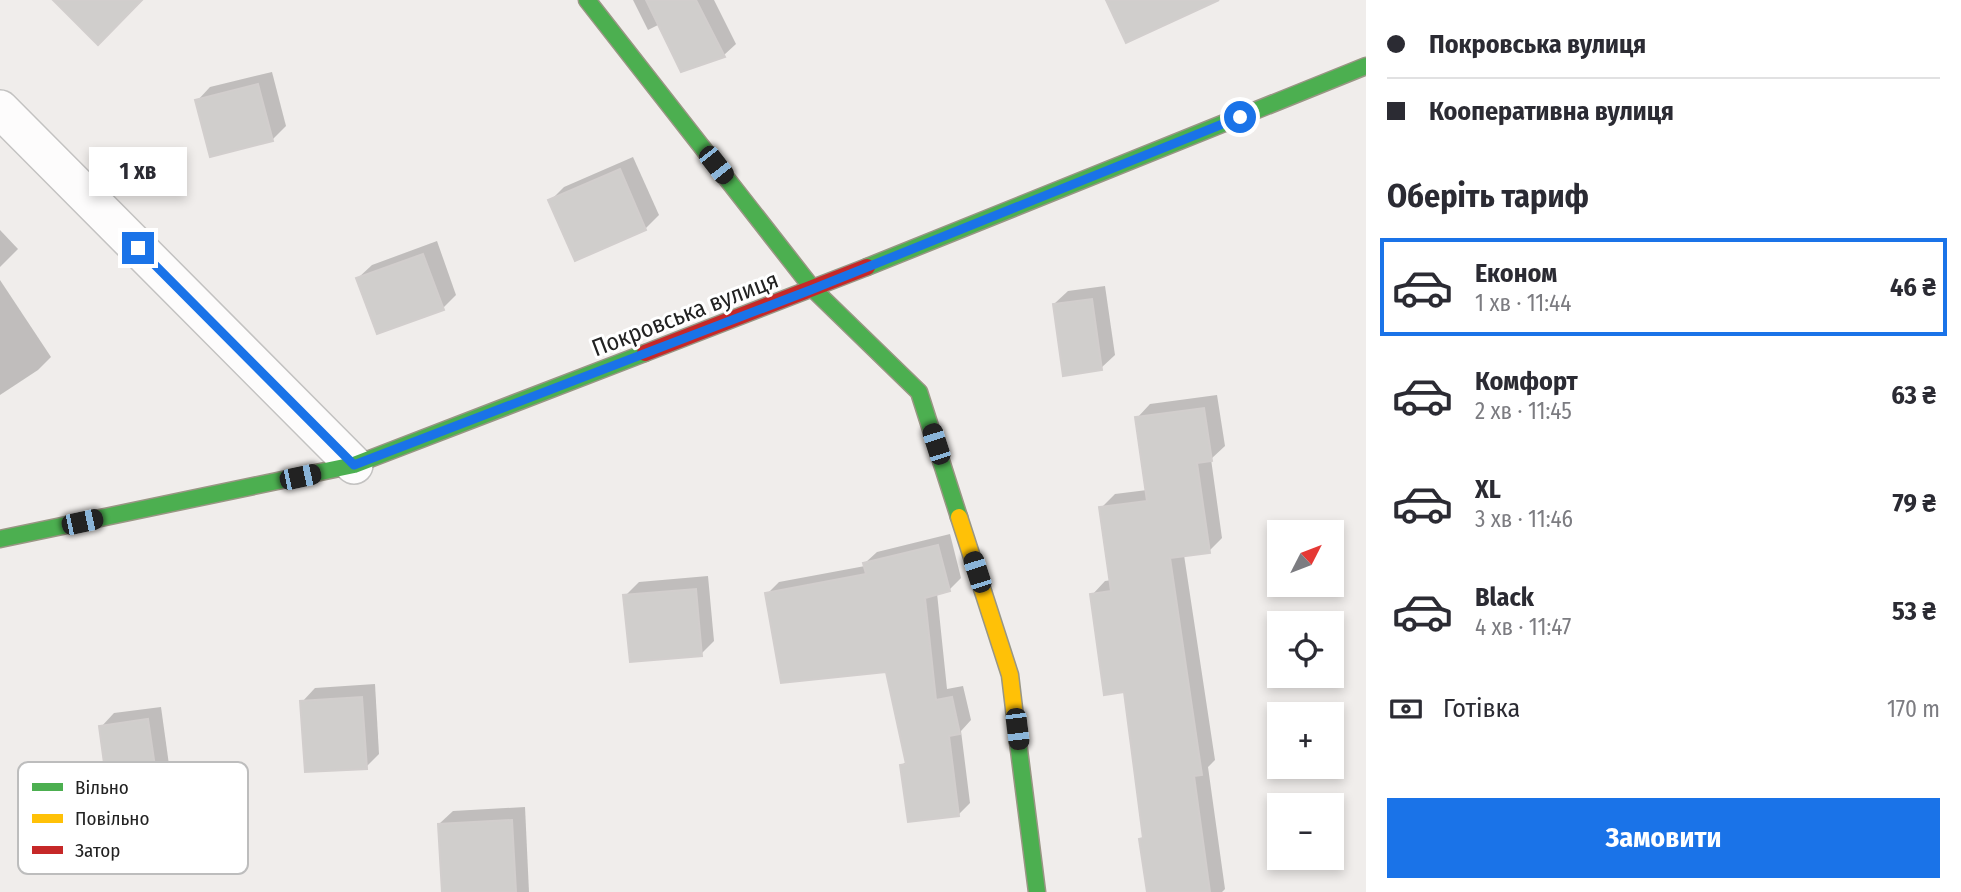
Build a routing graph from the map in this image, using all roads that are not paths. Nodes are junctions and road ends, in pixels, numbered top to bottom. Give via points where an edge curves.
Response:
1 (587, 0) edge
2 (1366, 66) edge
3 (0, 109) edge
4 (813, 289) junction
5 (354, 465) junction
6 (0, 539) edge
7 (1037, 892) edge

1 - 4 street
2 - 4 street, Покровська вулиця
3 - 5 street
4 - 5 street, Покровська вулиця
4 - 7 street via 919,392 1010,674
5 - 6 street, Покровська вулиця

